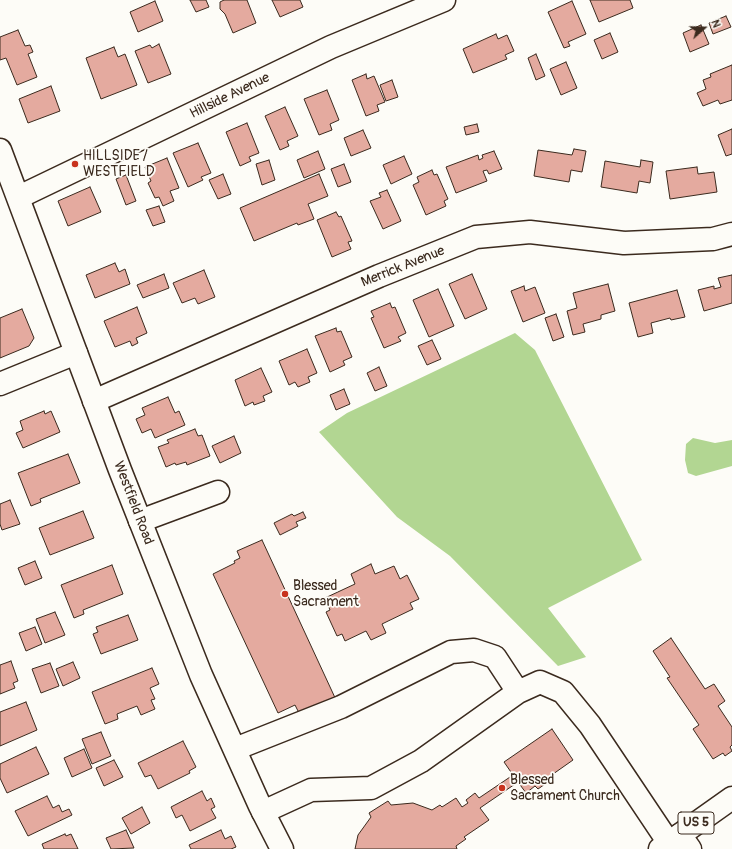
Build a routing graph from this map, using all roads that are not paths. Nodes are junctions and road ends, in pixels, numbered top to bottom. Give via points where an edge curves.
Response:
1 (444, 0) edge
2 (0, 150) edge
3 (19, 197) junction
4 (732, 234) edge
5 (76, 353) junction
6 (0, 384) edge
7 (94, 401) junction
8 (218, 492) dead end
9 (140, 521) junction
10 (518, 692) junction
11 (235, 749) junction
12 (732, 798) edge
13 (263, 812) junction
14 (675, 844) edge
15 (282, 849) edge

1 - 3 street, Hillside Avenue via 331,47
2 - 3 street, Westfield Road
3 - 5 street, Westfield Road
4 - 7 street, Merrick Avenue via 713,239 624,244 530,232 476,237 379,276
5 - 6 street
5 - 7 street, Westfield Road
7 - 9 street, Westfield Road
8 - 9 street
9 - 11 street, Westfield Road via 201,675
10 - 11 street via 495,657 474,650 451,652 341,707
10 - 13 street via 421,761 371,788 311,790
10 - 14 street via 540,682 562,692 590,725
11 - 13 street, Westfield Road
12 - 14 street, US 5
13 - 15 street, Westfield Road

